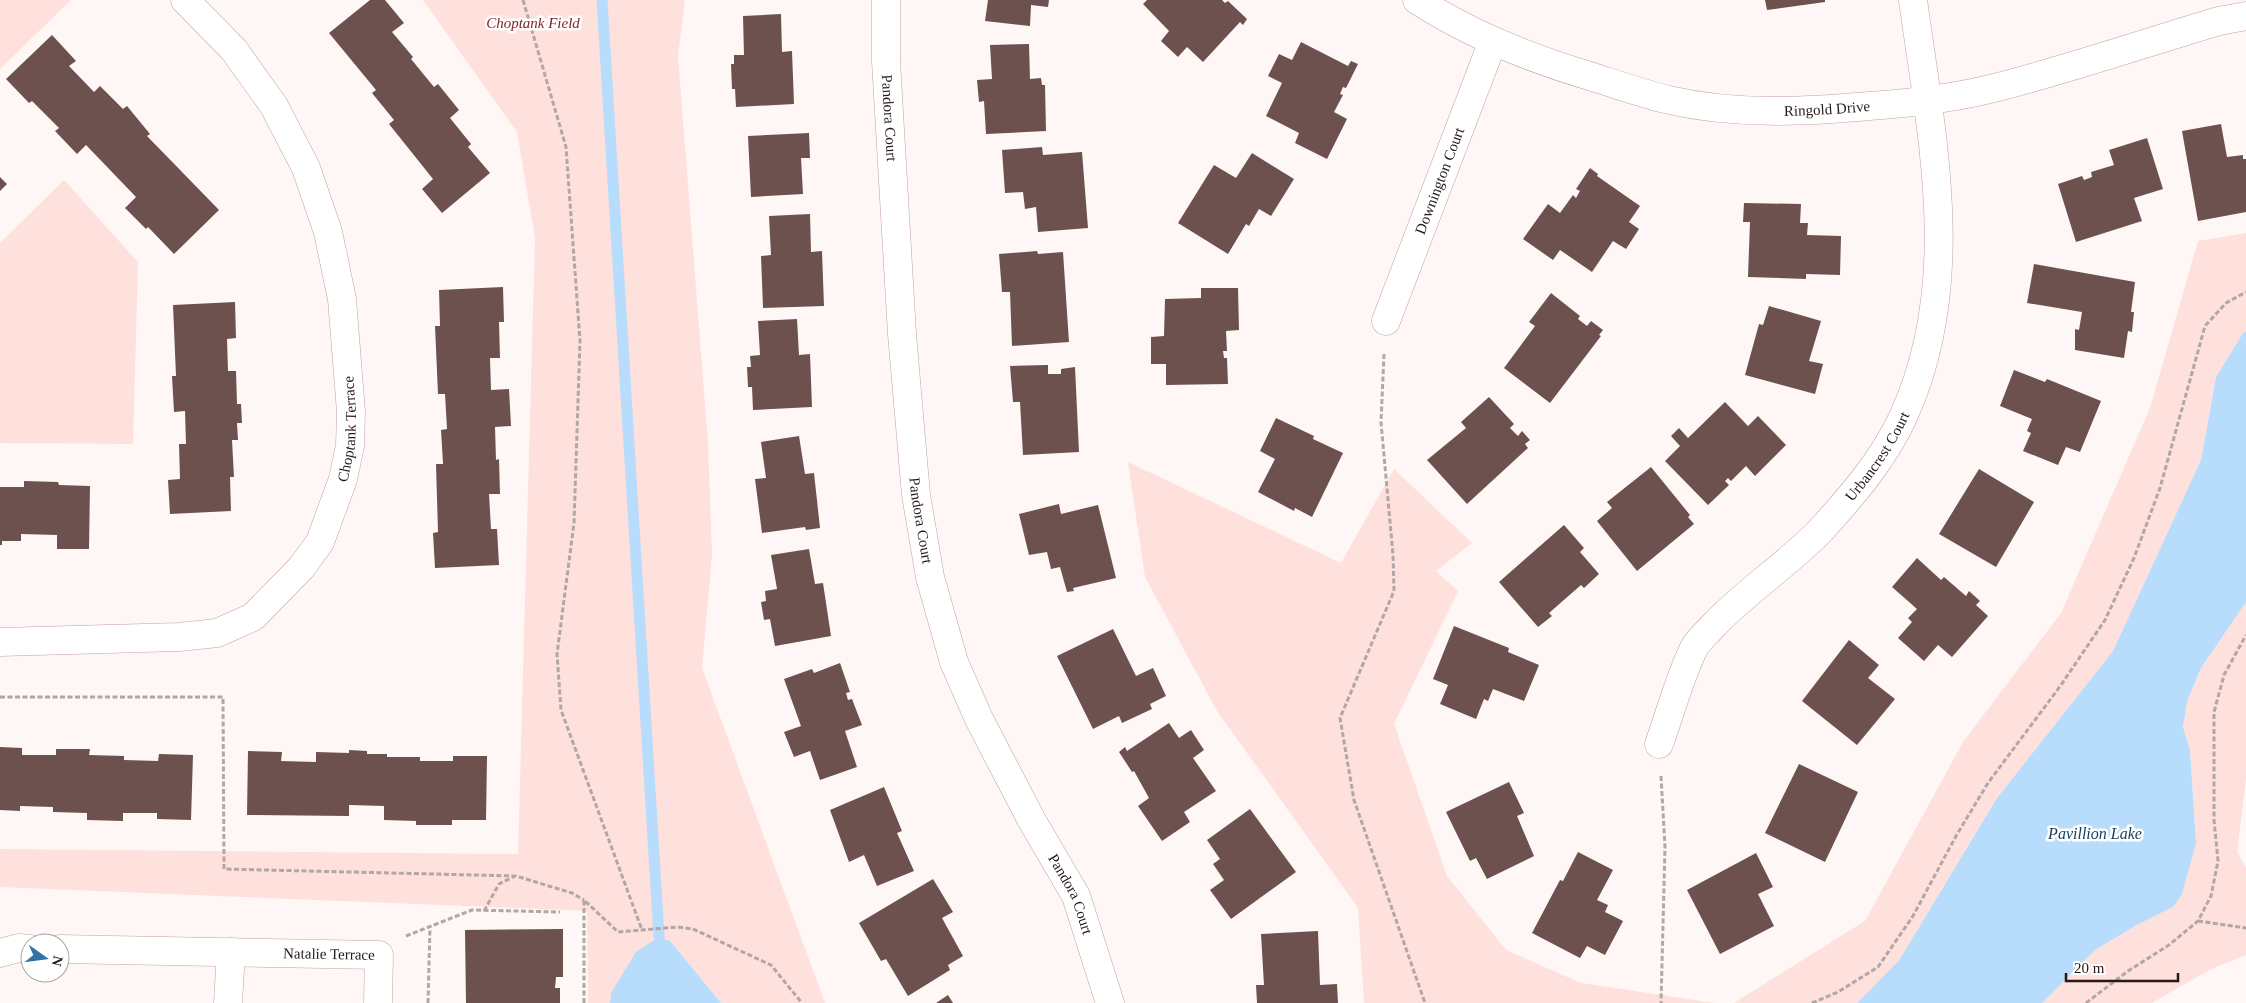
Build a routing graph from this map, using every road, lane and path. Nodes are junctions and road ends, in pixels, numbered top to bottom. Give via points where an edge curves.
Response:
1 (185, 0) edge
2 (523, 0) edge
3 (886, 0) edge
4 (1417, 0) edge
5 (1913, 0) edge
6 (2246, 16) edge
7 (1493, 41) junction
8 (1927, 101) junction
9 (2246, 292) edge
10 (1386, 321) joint
11 (2246, 636) edge
12 (0, 642) edge
13 (0, 697) edge
14 (1659, 744) joint
15 (516, 876) junction
16 (584, 900) junction
17 (484, 911) junction
18 (560, 912) dead end
19 (2198, 921) junction
20 (430, 927) junction
21 (2246, 928) edge
22 (642, 930) junction
23 (20, 948) edge
24 (70, 949) edge
25 (231, 952) junction
26 (0, 953) edge
27 (379, 955) junction
28 (228, 1003) edge
29 (378, 1003) edge
30 (428, 1003) edge
31 (584, 1003) edge
32 (802, 1003) edge
33 (1110, 1003) edge
34 (1424, 1003) edge
35 (1661, 1003) edge
36 (1812, 1003) edge
37 (2086, 1003) edge

1 - 12 street, Choptank Terrace via 234,50 274,106 306,168 328,232 342,299 350,412 350,446 343,480 320,542 253,617 217,633 179,637
2 - 22 path via 566,147 580,341 574,523 557,654 561,710
3 - 33 street, Pandora Court via 886,61 902,334 916,496 930,577 954,662 979,719 1031,819 1076,896
4 - 7 street, Ringold Drive
5 - 8 street, Urbancrest Court
6 - 8 street, Ringold Drive via 2219,21 1997,87
7 - 8 street, Ringold Drive via 1553,65 1660,97 1713,107 1768,112 1814,111
7 - 10 street, Downington Court
8 - 14 street, Urbancrest Court via 1940,210 1939,267 1929,338 1919,376 1903,416 1882,454 1850,498 1816,534 1725,614 1694,647
9 - 36 path via 2226,303 2205,326 2160,488 2134,558 2105,620 1988,783 1913,916 1878,967 1838,992
10 - 34 path via 1381,422 1394,591 1340,718 1354,800
11 - 19 path via 2224,675 2214,712 2214,820 2218,861 2212,896
13 - 15 path via 222,697 224,869
14 - 35 path via 1665,847
15 - 16 path via 572,893
15 - 17 path via 499,884
16 - 22 path via 618,932
16 - 31 path
17 - 18 path
17 - 20 path via 472,910
19 - 21 path
19 - 37 path
20 - 27 path via 396,940
20 - 30 path
22 - 32 path via 693,929 771,965
23 - 26 street
24 - 25 street, Natalie Terrace
25 - 27 street, Natalie Terrace
25 - 28 street
27 - 29 street, Natalie Terrace

